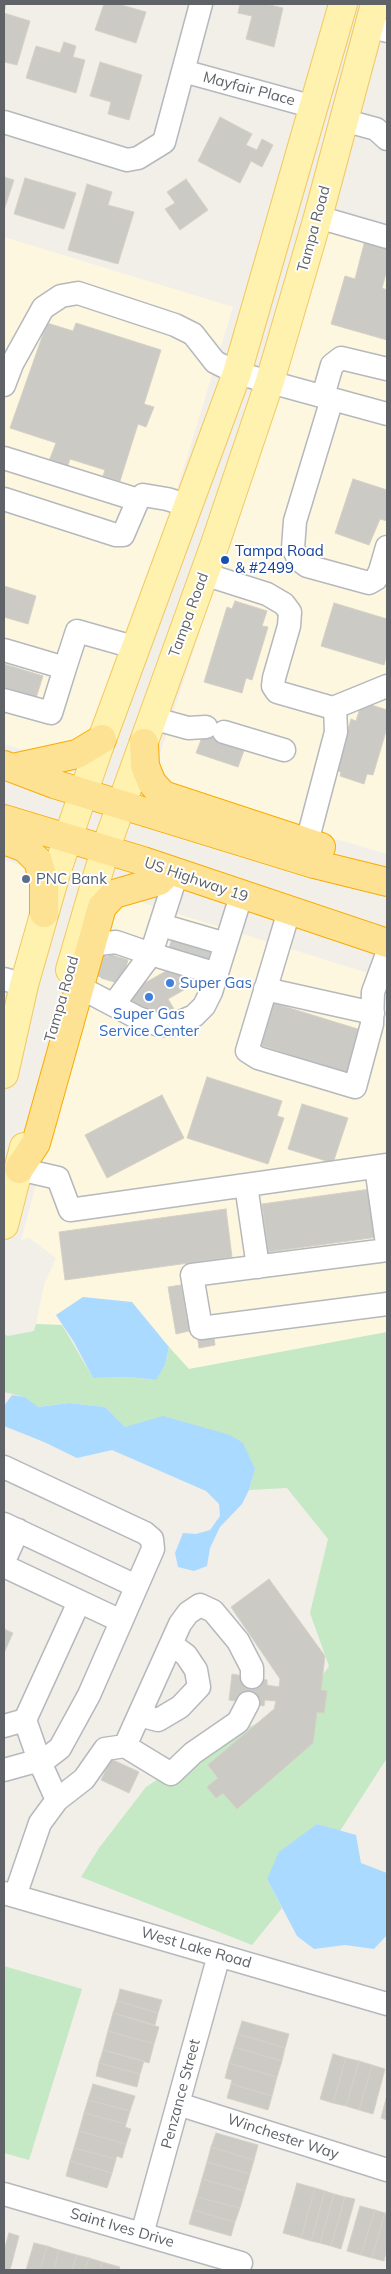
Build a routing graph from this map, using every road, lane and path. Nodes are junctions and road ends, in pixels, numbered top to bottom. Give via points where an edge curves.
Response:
1 (201, 4) edge
2 (343, 4) edge
3 (377, 20) edge
4 (183, 71) junction
5 (314, 107) junction
6 (343, 120) junction
7 (4, 122) edge
8 (384, 131) edge
9 (318, 217) junction
10 (387, 237) edge
11 (387, 369) edge
12 (237, 373) junction
13 (270, 381) junction
14 (4, 385) edge
15 (327, 397) junction
16 (387, 414) edge
17 (4, 458) edge
18 (4, 499) edge
19 (138, 500) junction
20 (190, 506) junction
21 (387, 547) edge
22 (204, 574) junction
23 (137, 648) junction
24 (4, 650) edge
25 (65, 668) junction
26 (387, 686) edge
27 (4, 700) edge
28 (335, 707) junction
29 (148, 731) junction
30 (102, 739) junction
31 (284, 750) dead end
32 (8, 766) edge
33 (83, 794) junction
34 (121, 805) junction
35 (4, 819) edge
36 (67, 839) junction
37 (4, 840) edge
38 (307, 842) junction
39 (105, 850) junction
40 (174, 872) junction
41 (382, 880) edge
42 (242, 896) junction
43 (289, 910) junction
44 (44, 913) junction
45 (161, 925) junction
46 (387, 943) edge
47 (226, 944) junction
48 (189, 949) junction
49 (114, 950) junction
50 (151, 954) junction
51 (387, 954) edge
52 (217, 974) junction
53 (14, 982) edge
54 (265, 989) junction
55 (78, 990) junction
56 (110, 991) junction
57 (373, 1012) junction
58 (6, 1059) edge
59 (382, 1166) edge
60 (19, 1169) junction
61 (246, 1185) junction
62 (4, 1225) edge
63 (387, 1244) edge
64 (387, 1250) edge
65 (258, 1267) junction
66 (387, 1304) edge
67 (4, 1468) edge
68 (11, 1527) edge
69 (4, 1561) edge
70 (4, 1566) edge
71 (136, 1586) junction
72 (79, 1602) junction
73 (121, 1621) junction
74 (171, 1644) junction
75 (252, 1678) dead end
76 (248, 1703) dead end
77 (139, 1715) junction
78 (25, 1720) junction
79 (4, 1726) edge
80 (125, 1746) junction
81 (39, 1760) junction
82 (4, 1770) edge
83 (57, 1800) junction
84 (9, 1894) edge
85 (219, 1955) junction
86 (387, 2004) edge
87 (178, 2104) junction
88 (387, 2170) edge
89 (4, 2194) edge
90 (142, 2234) junction
91 (241, 2263) dead end

1 - 4 street
2 - 5 main road
3 - 6 main road, Tampa Road
4 - 5 street, Mayfair Place
4 - 7 street via 164,142 138,158 128,160
5 - 9 main road via 322,128 323,146 309,201
5 - 12 main road
6 - 8 street
6 - 9 main road, Tampa Road
9 - 10 street
9 - 13 main road, Tampa Road
11 - 15 street via 341,358 332,365
12 - 13 street
12 - 14 street via 215,362 192,334 175,325 78,293 61,296 43,308
12 - 20 main road
13 - 15 street
13 - 22 main road, Tampa Road
15 - 16 street
15 - 21 street via 295,521 293,548 299,560 307,566 369,583 380,572
17 - 19 street
18 - 19 street via 116,535 122,535
19 - 20 street via 142,495
20 - 23 main road
22 - 28 street via 267,594 284,604 290,612 289,626 273,686 276,692
22 - 29 main road, Tampa Road
23 - 25 street via 77,631
23 - 30 main road
24 - 25 street
25 - 27 street via 51,713
26 - 28 street
28 - 38 street via 336,732
29 - 31 street via 215,729
29 - 34 main road, Tampa Road
29 - 38 highway via 145,766 152,783 163,795
30 - 32 highway via 77,754
30 - 33 main road
32 - 33 highway
33 - 34 highway
33 - 36 main road
34 - 39 main road, Tampa Road
34 - 41 highway via 314,864
35 - 36 highway, US Highway 19
36 - 39 highway, US Highway 19
36 - 44 main road
37 - 44 highway via 25,848 38,861 44,882
38 - 41 highway
39 - 40 highway, US Highway 19
39 - 60 main road, Tampa Road via 36,1092
40 - 42 highway, US Highway 19
40 - 45 street
40 - 49 highway via 158,881 114,894 102,907
42 - 43 highway, US Highway 19
42 - 47 street
43 - 46 highway, US Highway 19
43 - 54 street
44 - 53 main road
45 - 48 street
45 - 50 street
47 - 48 street
47 - 52 street
48 - 50 street
48 - 52 street
49 - 50 street
49 - 55 highway
50 - 56 street
51 - 57 street via 373,992
52 - 56 street via 204,1006 194,1016 172,1025 159,1025 138,1018
53 - 58 main road
54 - 57 street
54 - 57 street via 247,1051 258,1058 355,1087
55 - 56 street
55 - 60 highway via 36,1143
59 - 61 street
59 - 63 street
60 - 61 street via 58,1178 70,1210
60 - 62 main road, Tampa Road
61 - 65 street
64 - 65 street
65 - 66 street via 192,1275 201,1328
67 - 71 street via 152,1539 153,1549
68 - 69 street
68 - 71 street
70 - 72 street
71 - 73 street
72 - 73 street
72 - 78 street
73 - 81 street via 89,1695 60,1748
74 - 75 street via 188,1613 200,1605 207,1606 238,1641 252,1668
74 - 77 street
74 - 77 street via 186,1655 196,1670 199,1687 180,1707 158,1720
76 - 80 street via 238,1722 171,1774
77 - 80 street
78 - 79 street
78 - 81 street
80 - 83 street via 105,1749 84,1779
81 - 82 street
81 - 83 street
83 - 84 street via 40,1823
84 - 85 street, West Lake Road
85 - 86 street, West Lake Road
85 - 87 street, Penzance Street
87 - 88 street, Winchester Way
87 - 90 street, Penzance Street
89 - 90 street, Saint Ives Drive
90 - 91 street, Saint Ives Drive

